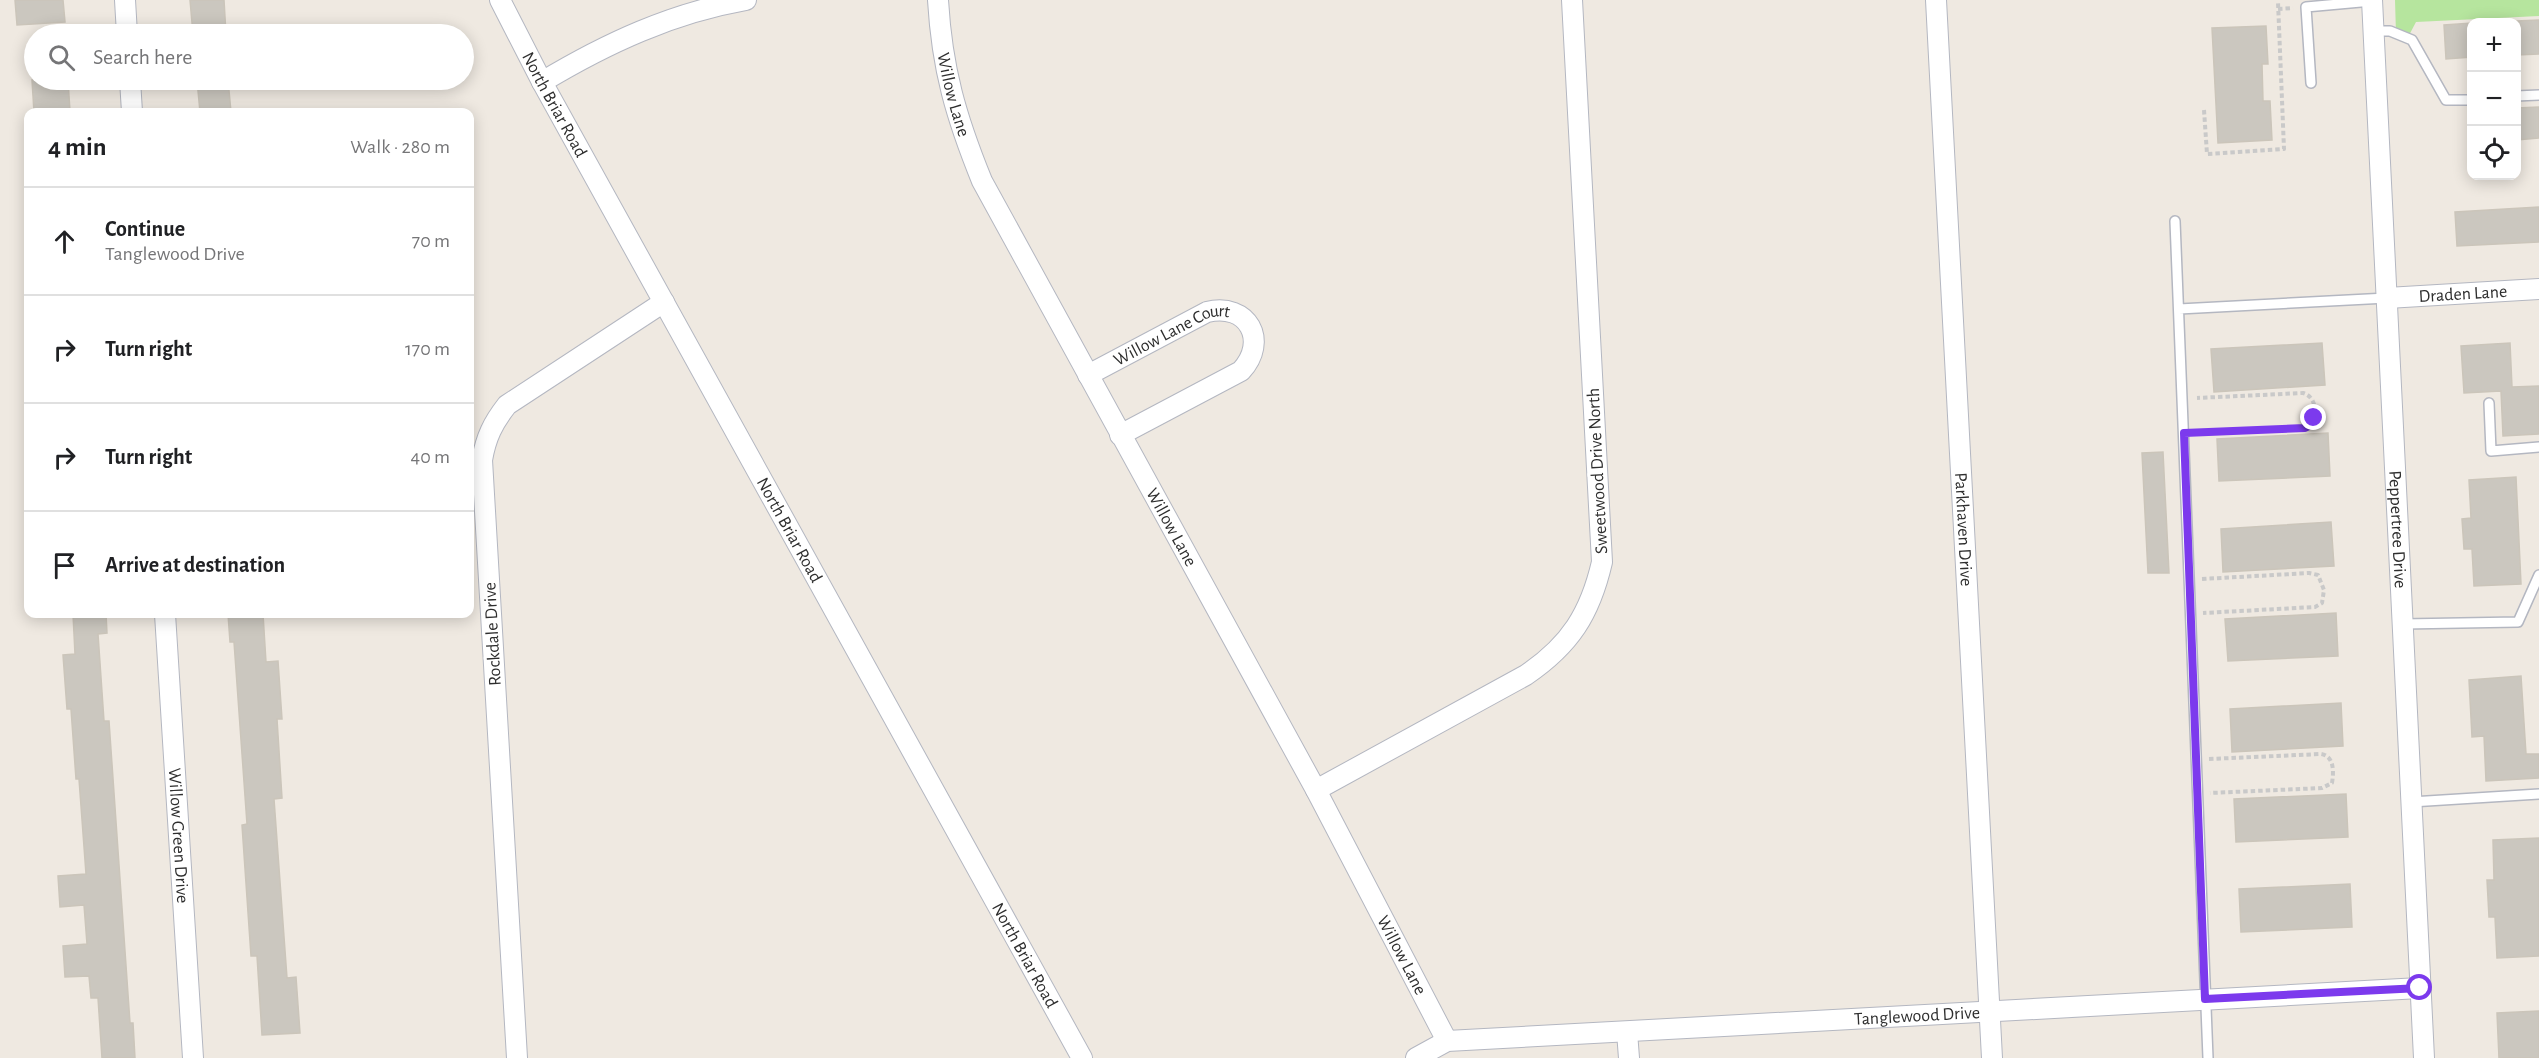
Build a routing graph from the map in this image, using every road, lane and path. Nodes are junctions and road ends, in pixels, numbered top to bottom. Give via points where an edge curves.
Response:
1 (125, 0) edge
2 (500, 0) edge
3 (746, 0) edge
4 (938, 0) edge
5 (1572, 0) edge
6 (1936, 0) edge
7 (2372, 1) edge
8 (2278, 2) dead end
9 (126, 24) edge
10 (2373, 31) junction
11 (543, 82) junction
12 (2311, 83) dead end
13 (131, 90) edge
14 (2539, 95) edge
15 (2521, 96) edge
16 (2467, 100) edge
17 (132, 108) edge
18 (2204, 110) dead end
19 (2175, 221) dead end
20 (2539, 289) edge
21 (2387, 298) junction
22 (664, 302) junction
23 (2179, 309) junction
24 (1088, 375) junction
25 (2183, 399) junction
26 (2489, 403) dead end
27 (2184, 433) junction
28 (1120, 435) junction
29 (2539, 447) edge
30 (2539, 575) edge
31 (2189, 579) junction
32 (2191, 614) junction
33 (165, 618) edge
34 (2403, 624) junction
35 (2196, 760) junction
36 (1316, 790) junction
37 (2197, 793) junction
38 (2539, 794) edge
39 (2411, 802) junction
40 (2420, 988) junction
41 (2205, 999) junction
42 (1990, 1011) junction
43 (1627, 1032) junction
44 (1447, 1041) junction
45 (193, 1058) edge
46 (518, 1058) edge
47 (1082, 1058) edge
48 (1416, 1058) edge
49 (1629, 1058) edge
50 (1992, 1058) edge
51 (2208, 1058) edge
52 (2424, 1058) edge

1 - 9 street
2 - 11 street, North Briar Road
3 - 11 street via 687,13 637,31 588,54
4 - 24 street, Willow Lane via 948,86 960,128 982,181
5 - 36 street, Sweetwood Drive North via 1602,562 1596,588 1571,636 1548,660
6 - 42 street, Parkhaven Drive
7 - 10 street, Peppertree Drive
7 - 12 lane via 2306,7
8 - 18 path via 2284,149 2207,154
10 - 16 lane via 2390,31 2412,40 2446,100
10 - 21 street, Peppertree Drive
11 - 22 street, North Briar Road
13 - 17 street
14 - 15 lane
19 - 23 lane
20 - 21 street, Draden Lane
21 - 23 lane
21 - 34 street, Peppertree Drive
22 - 46 street, Rockdale Drive via 507,405 485,440 482,459
22 - 47 street, North Briar Road
23 - 25 lane
24 - 28 street, Willow Lane
24 - 28 street, Willow Lane Court via 1218,309 1239,315 1252,331 1253,353 1241,371
25 - 27 lane
25 - 27 path via 2303,393 2309,395 2314,408 2311,425 2305,428
26 - 29 lane via 2491,451
27 - 31 lane
28 - 36 street, Willow Lane
30 - 34 lane via 2518,622
31 - 32 lane
31 - 32 path via 2309,573 2318,575 2324,590 2322,603 2315,607
32 - 35 lane
33 - 45 street, Willow Green Drive
34 - 39 street, Peppertree Drive
35 - 37 lane
35 - 37 path via 2321,754 2332,760 2333,776 2331,783 2322,788
36 - 44 street, Willow Lane
37 - 41 lane
38 - 39 lane
39 - 40 street, Peppertree Drive
40 - 41 street, Tanglewood Drive
40 - 52 street, Peppertree Drive
41 - 42 street, Tanglewood Drive
41 - 51 lane
42 - 43 street, Tanglewood Drive
42 - 50 street, Parkhaven Drive
43 - 44 street, Tanglewood Drive
43 - 49 street
44 - 48 street, Tanglewood Drive

